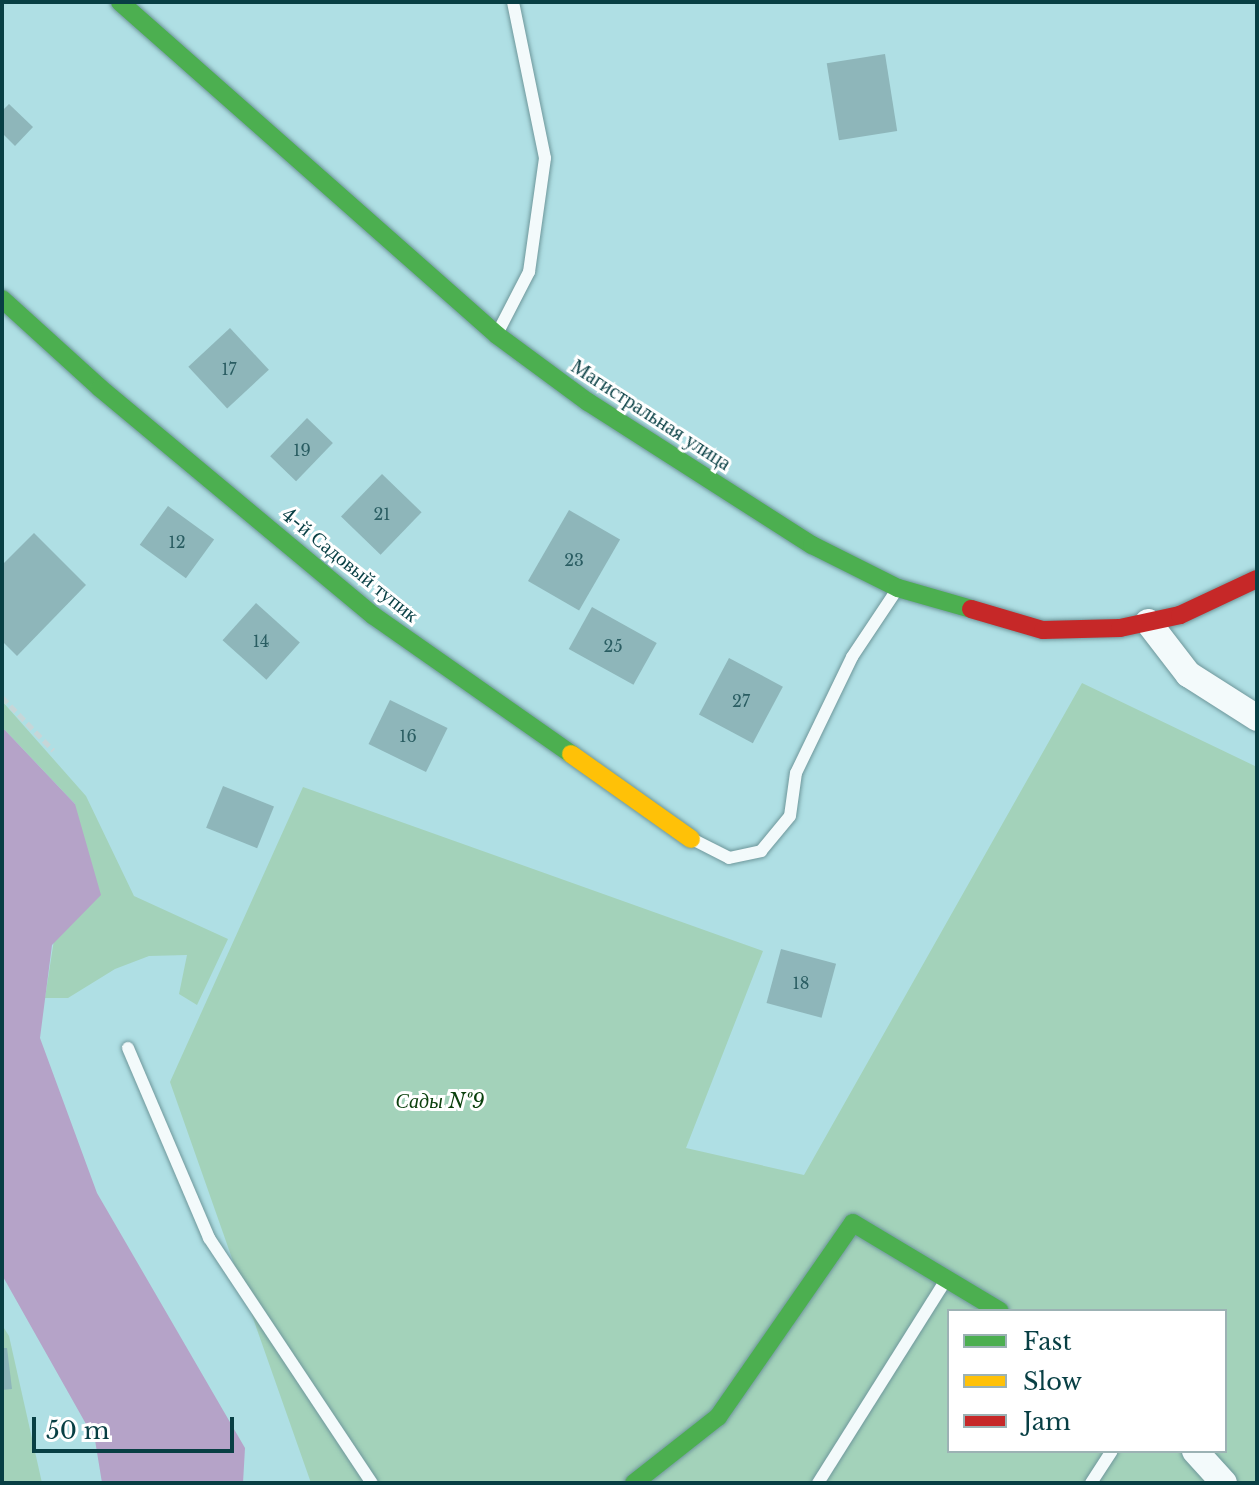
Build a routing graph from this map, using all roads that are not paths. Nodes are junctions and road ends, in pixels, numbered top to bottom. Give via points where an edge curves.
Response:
1 (120, 2) edge
2 (513, 2) edge
3 (2, 299) edge
4 (497, 335) junction
5 (1257, 579) edge
6 (898, 588) junction
7 (1148, 622) junction
8 (1257, 718) edge
9 (691, 839) joint
10 (128, 1048) dead end
11 (947, 1279) junction
12 (997, 1309) edge
13 (1111, 1453) edge
14 (1197, 1453) edge
15 (372, 1483) edge
16 (634, 1483) edge
17 (818, 1483) edge
18 (1091, 1483) edge
19 (1224, 1483) edge

1 - 4 street, Магистральная улица
2 - 4 lane via 545,158 529,272
3 - 9 street, 4-й Садовый тупик via 100,388 374,616
4 - 6 street, Магистральная улица via 588,402 812,545
5 - 7 street, Магистральная улица via 1180,615
6 - 7 street, Магистральная улица via 1043,630
6 - 9 lane via 852,657 796,773 790,816 761,851 729,858
7 - 8 street via 1188,674
10 - 15 lane via 209,1238
11 - 12 street
11 - 16 street via 853,1223 718,1417
11 - 17 lane
13 - 18 lane
14 - 19 street

